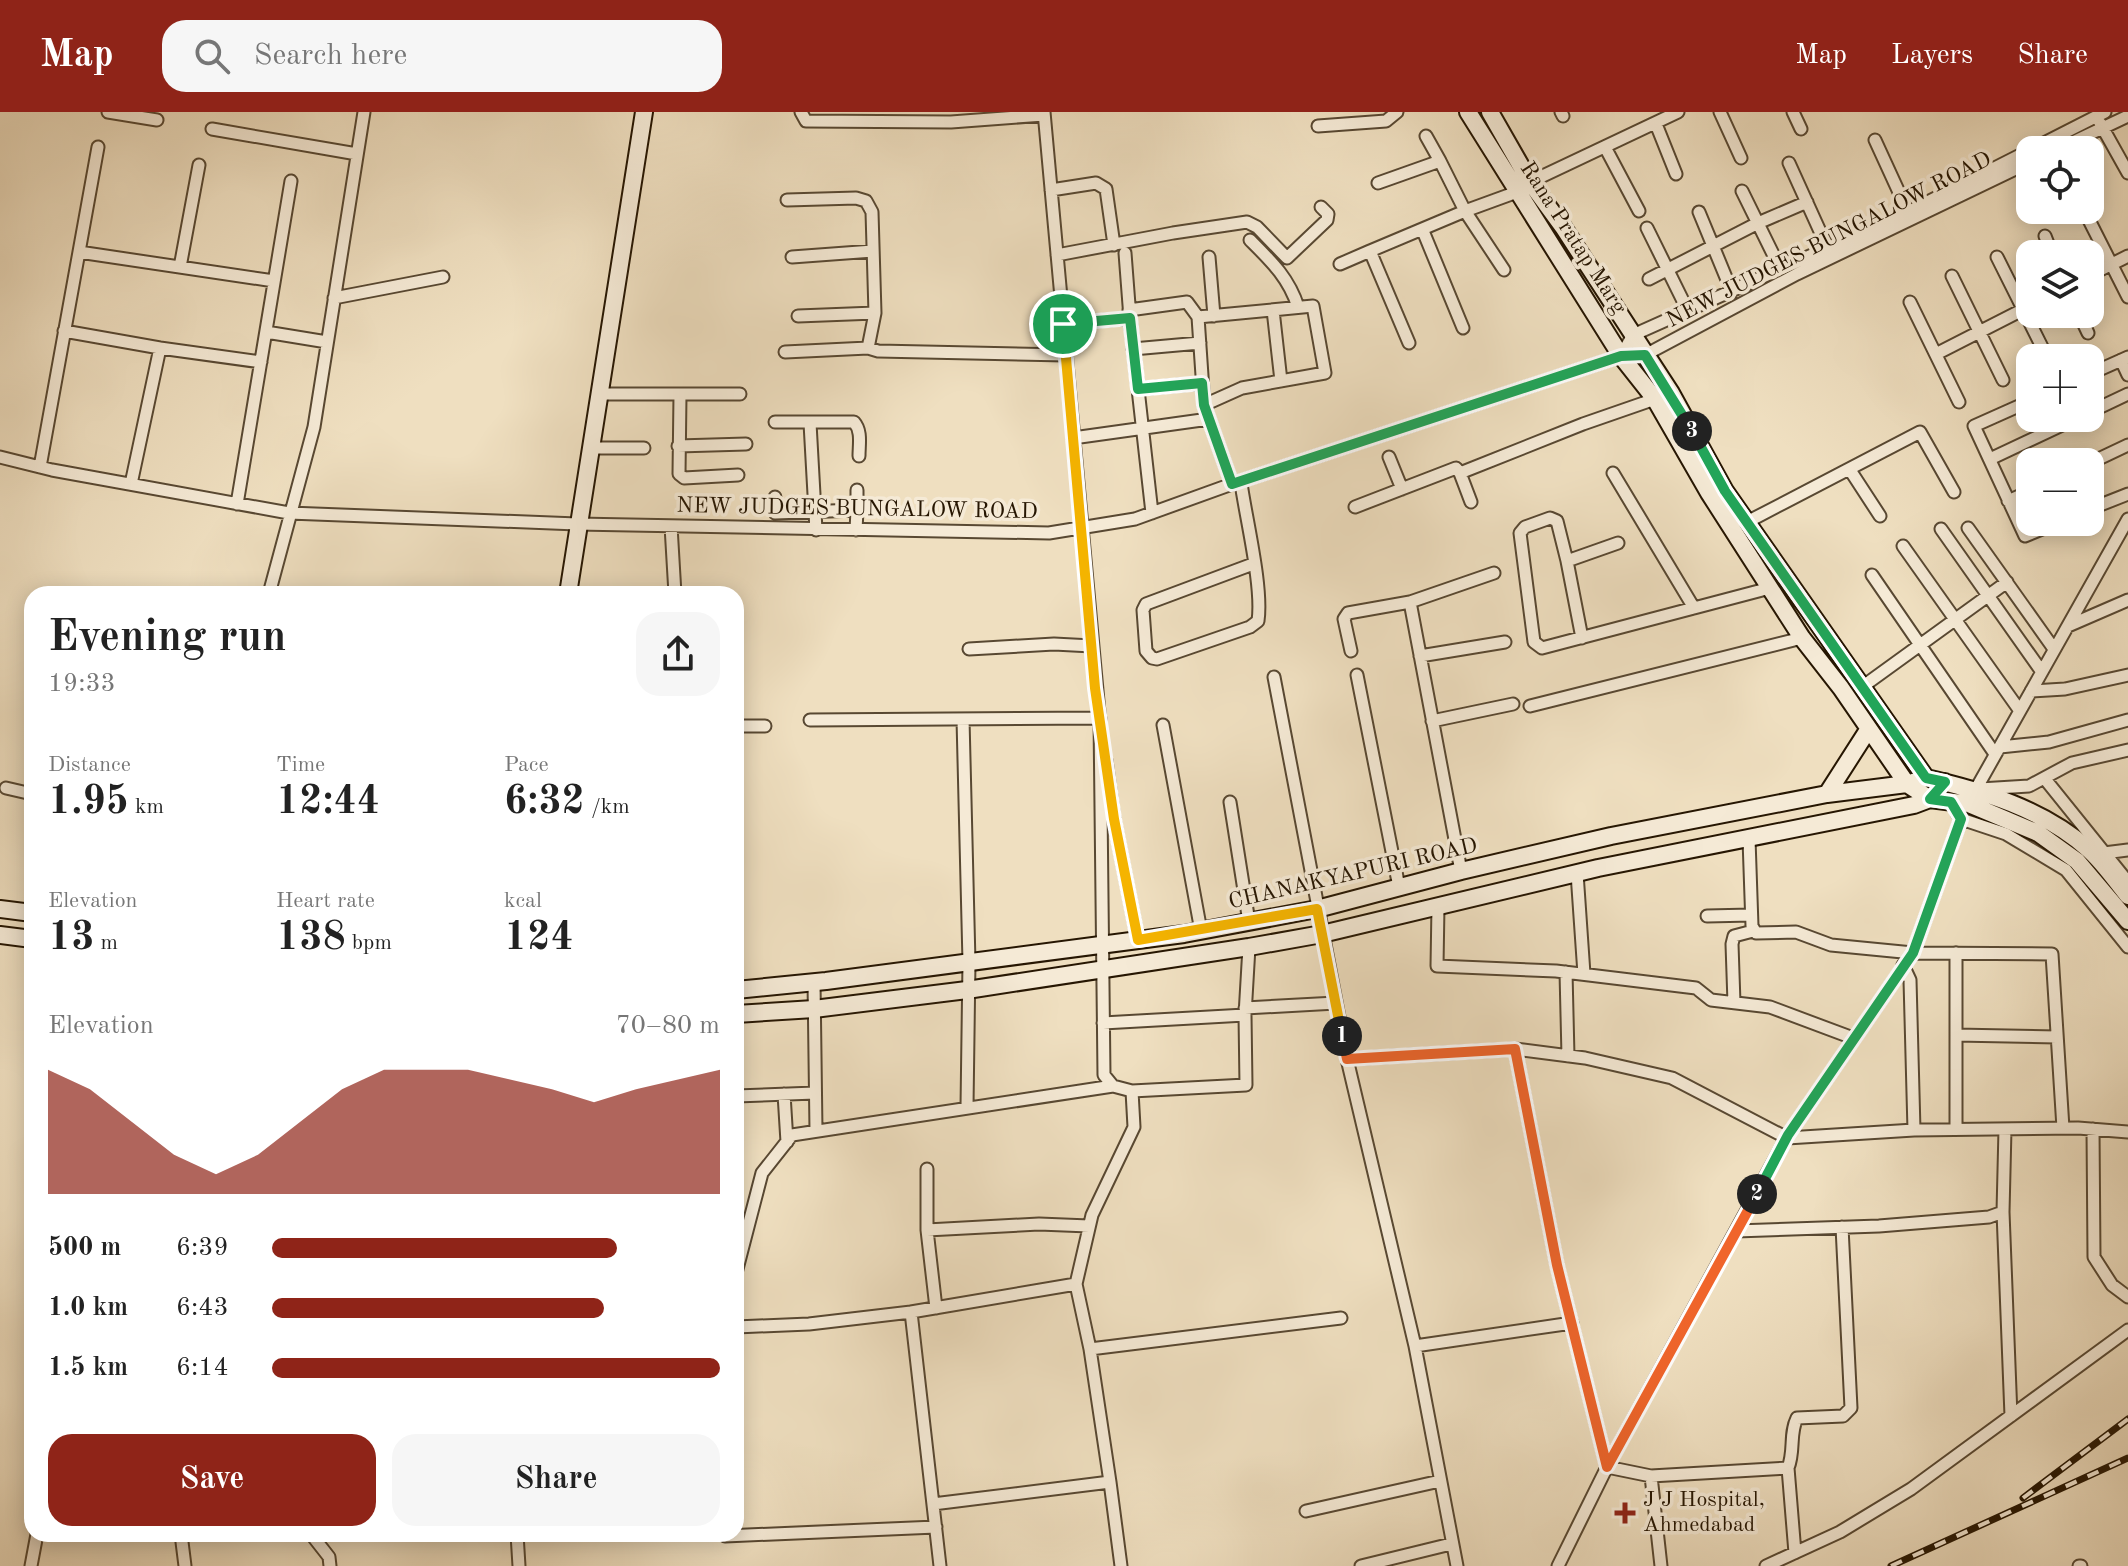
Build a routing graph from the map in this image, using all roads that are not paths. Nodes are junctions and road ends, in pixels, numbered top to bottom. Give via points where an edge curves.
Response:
1 (108, 112) edge
2 (364, 112) edge
3 (644, 112) edge
4 (801, 112) edge
5 (1397, 112) edge
6 (1468, 112) edge
7 (1490, 112) edge
8 (1678, 112) edge
9 (1720, 112) edge
10 (1793, 112) edge
11 (2099, 113) edge
12 (1044, 114) edge
13 (2128, 116) edge
14 (950, 117) edge
15 (157, 120) dead end
16 (1656, 124) junction
17 (1318, 126) dead end
18 (2103, 128) junction
19 (212, 129) dead end
20 (1801, 129) dead end
21 (1426, 136) dead end
22 (2086, 136) edge
23 (1875, 140) dead end
24 (98, 147) dead end
25 (1605, 147) junction
26 (357, 154) junction
27 (1741, 158) dead end
28 (1440, 161) junction
29 (1789, 163) dead end
30 (199, 165) dead end
31 (2016, 169) edge
32 (2128, 173) edge
33 (1676, 174) dead end
34 (291, 181) dead end
35 (1378, 183) dead end
36 (1524, 187) junction
37 (1051, 190) junction
38 (1742, 191) dead end
39 (787, 200) dead end
40 (1807, 202) junction
41 (1321, 207) dead end
42 (1465, 211) junction
43 (1639, 211) dead end
44 (1699, 212) dead end
45 (1908, 212) junction
46 (1758, 223) junction
47 (2091, 224) edge
48 (1647, 228) dead end
49 (1423, 231) junction
50 (2045, 236) dead end
51 (1250, 240) dead end
52 (2047, 240) edge
53 (1114, 245) junction
54 (1713, 246) junction
55 (1828, 249) junction
56 (873, 251) junction
57 (1370, 251) junction
58 (79, 252) junction
59 (1125, 253) dead end
60 (1773, 254) dead end
61 (1057, 255) junction
62 (2128, 256) edge
63 (792, 257) dead end
64 (1209, 257) dead end
65 (1997, 257) dead end
66 (1340, 264) dead end
67 (2111, 264) junction
68 (180, 267) junction
69 (2104, 268) edge
70 (1667, 269) junction
71 (1504, 270) dead end
72 (1952, 276) dead end
73 (443, 277) dead end
74 (1649, 279) dead end
75 (274, 281) junction
76 (2016, 289) edge
77 (1732, 292) junction
78 (2128, 297) edge
79 (334, 298) junction
80 (1910, 302) dead end
81 (1298, 307) junction
82 (1273, 310) junction
83 (1688, 311) junction
84 (875, 313) junction
85 (1130, 314) junction
86 (2016, 314) edge
87 (798, 316) dead end
88 (1214, 316) junction
89 (1198, 317) junction
90 (1063, 324) junction
91 (1463, 328) dead end
92 (2086, 328) edge
93 (64, 331) junction
94 (266, 332) junction
95 (1978, 333) junction
96 (2088, 333) dead end
97 (1633, 335) junction
98 (327, 342) junction
99 (1200, 343) junction
100 (1409, 343) dead end
101 (160, 348) junction
102 (868, 348) junction
103 (1133, 349) junction
104 (785, 352) dead end
105 (1936, 354) junction
106 (1066, 355) junction
107 (1645, 355) junction
108 (1621, 356) junction
109 (2125, 359) edge
110 (261, 362) junction
111 (2104, 368) edge
112 (2128, 375) edge
113 (2003, 380) dead end
114 (1281, 381) junction
115 (1202, 383) junction
116 (1138, 389) junction
117 (598, 394) junction
118 (740, 394) dead end
119 (2128, 394) edge
120 (680, 395) junction
121 (1655, 399) junction
122 (1959, 402) dead end
123 (1204, 405) junction
124 (2104, 405) edge
125 (2016, 407) edge
126 (1209, 419) junction
127 (775, 422) dead end
128 (810, 423) junction
129 (1143, 429) junction
130 (2047, 432) edge
131 (1073, 438) junction
132 (746, 444) dead end
133 (2128, 445) edge
134 (678, 446) junction
135 (590, 448) junction
136 (644, 448) dead end
137 (859, 456) dead end
138 (2104, 456) edge
139 (0, 457) edge
140 (1389, 457) dead end
141 (1990, 459) junction
142 (40, 467) junction
143 (1850, 470) junction
144 (1460, 473) junction
145 (1613, 473) dead end
146 (738, 475) dead end
147 (131, 484) junction
148 (1236, 484) junction
149 (1402, 489) junction
150 (857, 490) dead end
151 (1954, 492) dead end
152 (2128, 494) edge
153 (775, 497) dead end
154 (2016, 497) edge
155 (2008, 501) junction
156 (1471, 502) dead end
157 (2104, 503) edge
158 (237, 504) junction
159 (1355, 507) dead end
160 (857, 510) junction
161 (289, 513) junction
162 (775, 513) junction
163 (815, 513) junction
164 (1152, 513) junction
165 (1880, 516) dead end
166 (2016, 517) edge
167 (2128, 519) edge
168 (1749, 521) junction
169 (577, 524) junction
170 (671, 526) junction
171 (775, 528) junction
172 (1081, 528) junction
173 (1968, 528) dead end
174 (1941, 529) dead end
175 (816, 530) junction
176 (856, 530) junction
177 (1618, 543) dead end
178 (1903, 546) dead end
179 (1567, 561) junction
180 (1253, 564) junction
181 (1494, 573) dead end
182 (1872, 575) dead end
183 (2007, 582) junction
184 (271, 586) edge
185 (569, 586) edge
186 (675, 586) edge
187 (1770, 588) junction
188 (1988, 596) junction
189 (2128, 600) edge
190 (1410, 602) junction
191 (1694, 608) junction
192 (1955, 620) junction
193 (2067, 626) junction
194 (1582, 638) junction
195 (1802, 638) junction
196 (1505, 642) dead end
197 (1092, 646) junction
198 (1919, 646) junction
199 (969, 649) dead end
200 (2054, 649) junction
201 (1351, 651) dead end
202 (1420, 656) junction
203 (2042, 672) junction
204 (1357, 675) dead end
205 (2128, 675) edge
206 (1274, 677) dead end
207 (1862, 687) junction
208 (2031, 691) junction
209 (1513, 704) dead end
210 (1530, 706) dead end
211 (2020, 711) junction
212 (1100, 718) junction
213 (963, 719) junction
214 (810, 720) dead end
215 (2128, 720) edge
216 (1432, 721) junction
217 (1163, 725) dead end
218 (744, 726) edge
219 (765, 726) dead end
220 (1868, 730) junction
221 (1998, 750) junction
222 (2128, 750) edge
223 (1926, 778) junction
224 (2045, 779) junction
225 (1945, 782) junction
226 (1907, 784) junction
227 (6, 788) dead end
228 (24, 792) edge
229 (1827, 794) junction
230 (1930, 799) junction
231 (1230, 802) dead end
232 (1969, 804) junction
233 (1749, 839) junction
234 (2128, 850) edge
235 (2104, 853) junction
236 (1520, 857) junction
237 (1461, 871) junction
238 (1577, 873) junction
239 (2128, 882) edge
240 (1527, 885) junction
241 (1399, 887) junction
242 (2128, 896) edge
243 (1438, 906) junction
244 (0, 909) edge
245 (1317, 909) junction
246 (24, 912) edge
247 (1751, 915) junction
248 (1707, 916) dead end
249 (2128, 921) edge
250 (1249, 922) junction
251 (1201, 931) junction
252 (1753, 931) junction
253 (1322, 934) junction
254 (0, 935) edge
255 (24, 938) edge
256 (1138, 940) junction
257 (1101, 945) junction
258 (1249, 947) junction
259 (2128, 947) edge
260 (1913, 953) junction
261 (1956, 953) junction
262 (969, 962) junction
263 (1903, 965) junction
264 (1101, 968) junction
265 (1566, 972) junction
266 (1584, 974) junction
267 (814, 982) junction
268 (744, 989) edge
269 (967, 990) junction
270 (1336, 1003) junction
271 (1734, 1003) junction
272 (814, 1009) junction
273 (1245, 1012) junction
274 (744, 1013) edge
275 (1103, 1023) junction
276 (1956, 1035) junction
277 (2057, 1037) junction
278 (1853, 1038) junction
279 (1515, 1049) junction
280 (1568, 1056) junction
281 (1347, 1059) junction
282 (1113, 1086) junction
283 (1132, 1091) junction
284 (815, 1093) junction
285 (784, 1094) junction
286 (744, 1096) edge
287 (967, 1107) junction
288 (2063, 1128) junction
289 (1956, 1129) junction
290 (2005, 1129) junction
291 (2093, 1129) junction
292 (816, 1130) junction
293 (1914, 1130) junction
294 (2128, 1132) edge
295 (1787, 1138) junction
296 (787, 1142) junction
297 (927, 1169) dead end
298 (2003, 1212) junction
299 (1089, 1226) junction
300 (1842, 1227) junction
301 (927, 1230) junction
302 (1736, 1231) junction
303 (744, 1242) edge
304 (1076, 1284) junction
305 (2128, 1297) edge
306 (936, 1308) junction
307 (911, 1312) junction
308 (1341, 1318) dead end
309 (1572, 1323) junction
310 (744, 1327) edge
311 (2128, 1330) edge
312 (1415, 1346) junction
313 (1090, 1349) junction
314 (2011, 1416) junction
315 (1607, 1467) junction
316 (1788, 1468) junction
317 (1651, 1476) junction
318 (1440, 1481) junction
319 (1110, 1482) junction
320 (933, 1504) junction
321 (1306, 1511) dead end
322 (936, 1527) junction
323 (744, 1535) edge
324 (36, 1542) edge
325 (182, 1542) edge
326 (317, 1542) edge
327 (518, 1542) edge
328 (1451, 1544) junction
329 (1795, 1553) junction
330 (31, 1566) edge
331 (185, 1566) edge
332 (330, 1566) edge
333 (519, 1566) edge
334 (940, 1566) edge
335 (1121, 1566) edge
336 (1361, 1566) edge
337 (1457, 1566) edge
338 (1558, 1566) edge
339 (1661, 1566) edge
340 (1766, 1566) edge

1 - 15 street
2 - 26 street
3 - 117 street
4 - 14 street via 806,121 828,123
5 - 17 street via 1386,121
6 - 36 street, Rana Pratap Marg
7 - 36 street, Rana Pratap Marg
8 - 16 street
9 - 27 street
10 - 20 street
11 - 18 street
11 - 45 street
12 - 14 street
12 - 37 street
13 - 18 street
16 - 25 street
16 - 33 street
18 - 22 street
18 - 32 street
19 - 26 street
21 - 28 street
23 - 45 street
24 - 58 street
25 - 36 street
25 - 43 street
26 - 79 street
28 - 35 street
28 - 42 street
29 - 40 street
30 - 68 street
31 - 107 street, NEW JUDGES BUNGALOW ROAD via 1797,274
34 - 75 street
36 - 42 street
36 - 97 street, Rana Pratap Marg via 1563,227
36 - 108 street, Rana Pratap Marg
37 - 53 street via 1096,183 1106,189
37 - 61 street
38 - 46 street
39 - 56 street via 866,201 872,212
40 - 46 street
40 - 55 street
41 - 53 street via 1327,220 1287,258 1247,222
42 - 49 street
42 - 71 street
44 - 54 street
45 - 55 street
46 - 54 street
46 - 60 street
47 - 67 street
48 - 70 street
49 - 57 street
49 - 91 street
50 - 52 street
51 - 81 street via 1277,266
53 - 61 street
54 - 70 street
54 - 77 street
55 - 77 street
56 - 63 street
56 - 84 street
57 - 66 street
57 - 100 street
58 - 68 street
58 - 93 street
59 - 85 street
61 - 90 street
62 - 67 street
64 - 88 street
65 - 76 street
67 - 69 street
67 - 78 street
68 - 75 street
70 - 74 street
70 - 83 street
72 - 95 street
73 - 79 street
75 - 94 street
77 - 83 street
79 - 98 street
80 - 105 street
81 - 82 street
81 - 114 street via 1313,306 1325,373
82 - 88 street
82 - 114 street
83 - 97 street
84 - 87 street
84 - 102 street
85 - 89 street via 1187,302
85 - 90 street
85 - 103 street
86 - 95 street
88 - 89 street
89 - 99 street
90 - 106 street
92 - 96 street
93 - 101 street
93 - 142 street
94 - 98 street
94 - 110 street
95 - 105 street
95 - 113 street
97 - 107 street, Rana Pratap Marg
97 - 108 street
98 - 161 street via 314,427
99 - 103 street
99 - 115 street
101 - 110 street
101 - 147 street
102 - 104 street
102 - 106 street
103 - 116 street
105 - 122 street
106 - 131 street
107 - 108 street, NEW JUDGES BUNGALOW ROAD
107 - 168 street, Rana Pratap Marg via 1725,491
108 - 121 street, Rana Pratap Marg
108 - 148 street, NEW JUDGES BUNGALOW ROAD
109 - 111 street
109 - 112 street
110 - 158 street
114 - 123 street via 1242,388
115 - 116 street
115 - 123 street
116 - 129 street
117 - 120 street
117 - 135 street
118 - 120 street
119 - 124 street
120 - 134 street
121 - 144 street
121 - 187 street, Rana Pratap Marg
123 - 126 street
125 - 141 street via 1974,426
126 - 129 street
126 - 148 street
127 - 128 street
128 - 137 street via 854,422 859,427
128 - 163 street
129 - 131 street
129 - 164 street
130 - 141 street
131 - 172 street
132 - 134 street
133 - 138 street
134 - 146 street via 678,469 684,478
135 - 136 street
135 - 169 street
139 - 142 street, NEW JUDGES BUNGALOW ROAD
140 - 149 street
141 - 155 street
142 - 147 street, NEW JUDGES BUNGALOW ROAD
143 - 151 street via 1920,432
143 - 165 street
143 - 168 street
144 - 149 street via 1456,468
144 - 156 street
145 - 191 street
147 - 158 street, NEW JUDGES BUNGALOW ROAD
148 - 164 street, NEW JUDGES BUNGALOW ROAD
148 - 180 street
149 - 159 street
150 - 160 street
152 - 157 street
153 - 162 street
154 - 155 street
155 - 166 street
158 - 161 street, NEW JUDGES BUNGALOW ROAD
160 - 163 street
160 - 176 street
161 - 169 street, NEW JUDGES BUNGALOW ROAD
161 - 184 street
162 - 163 street
162 - 171 street
163 - 175 street
164 - 172 street, NEW JUDGES BUNGALOW ROAD
167 - 193 street
168 - 207 street, Rana Pratap Marg
169 - 170 street, NEW JUDGES BUNGALOW ROAD
169 - 185 street
170 - 171 street, NEW JUDGES BUNGALOW ROAD
170 - 186 street
171 - 175 street, NEW JUDGES BUNGALOW ROAD
172 - 176 street, NEW JUDGES BUNGALOW ROAD via 1049,533
172 - 197 street
173 - 183 street
174 - 188 street
175 - 176 street, NEW JUDGES BUNGALOW ROAD
177 - 179 street
178 - 192 street
179 - 194 street
179 - 194 street via 1557,521 1550,518 1520,533 1534,642 1542,648
180 - 180 street via 1258,621 1152,658 1146,651 1146,604
181 - 190 street
182 - 198 street
183 - 188 street
183 - 200 street
187 - 191 street
187 - 195 street, Rana Pratap Marg
188 - 192 street
188 - 203 street
189 - 193 street
190 - 201 street via 1348,613 1344,619
190 - 202 street
191 - 194 street
192 - 198 street
192 - 211 street
193 - 200 street
195 - 210 street
195 - 220 street, Rana Pratap Marg
196 - 202 street
197 - 199 street
197 - 212 street
198 - 207 street
198 - 221 street
200 - 203 street
202 - 216 street
203 - 208 street
204 - 241 street
205 - 208 street
206 - 245 street
207 - 223 street, Rana Pratap Marg
208 - 211 street
209 - 216 street
211 - 221 street
212 - 213 street
212 - 256 street
212 - 257 street
213 - 214 street
213 - 262 street
215 - 221 street
216 - 237 street
217 - 251 street
218 - 219 street
220 - 226 street, Rana Pratap Marg
220 - 229 street
221 - 232 street
222 - 224 street via 2072,763
223 - 225 street
223 - 226 street, CHANAKYAPURI ROAD
224 - 232 street
224 - 235 street
225 - 230 street
225 - 232 street
226 - 229 street, CHANAKYAPURI ROAD
226 - 230 street, Rana Pratap Marg
227 - 228 street
229 - 236 street, CHANAKYAPURI ROAD
230 - 232 street, Rana Pratap Marg
230 - 233 street
231 - 250 street
232 - 242 street via 2005,801 2046,819 2089,849
232 - 249 street via 2038,833 2077,861
232 - 259 street via 2066,870
232 - 260 street
233 - 238 street
233 - 247 street
234 - 235 street
235 - 239 street
236 - 237 street, CHANAKYAPURI ROAD
236 - 240 street
237 - 241 street, CHANAKYAPURI ROAD
238 - 240 street
238 - 266 street
240 - 243 street
241 - 245 street, CHANAKYAPURI ROAD
243 - 253 street
243 - 265 street via 1437,966
244 - 246 street
245 - 250 street, CHANAKYAPURI ROAD
245 - 253 street
247 - 248 street
247 - 252 street
250 - 251 street, CHANAKYAPURI ROAD
251 - 256 street, CHANAKYAPURI ROAD
252 - 260 street via 1796,932 1831,945
252 - 271 street via 1734,936
253 - 258 street
253 - 270 street
254 - 255 street
256 - 257 street, CHANAKYAPURI ROAD
257 - 262 street, CHANAKYAPURI ROAD
257 - 264 street
258 - 264 street
258 - 273 street
260 - 261 street
260 - 263 street
261 - 276 street
261 - 277 street via 2052,954
262 - 267 street, CHANAKYAPURI ROAD
262 - 269 street
263 - 278 street
263 - 293 street via 1910,980
264 - 269 street
264 - 275 street
265 - 266 street
265 - 280 street
266 - 271 street via 1696,988 1711,1000
267 - 268 street, CHANAKYAPURI ROAD
267 - 272 street
269 - 272 street
269 - 287 street
270 - 273 street
270 - 281 street
271 - 278 street via 1770,1007
272 - 274 street
272 - 284 street
273 - 275 street
273 - 283 street via 1246,1085
275 - 282 street via 1104,1075
276 - 277 street
276 - 289 street
277 - 288 street
278 - 295 street
279 - 280 street
279 - 281 street
279 - 309 street
280 - 295 street via 1672,1078
281 - 312 street
282 - 283 street
282 - 287 street
283 - 299 street via 1134,1127
284 - 285 street
284 - 292 street
285 - 286 street
285 - 296 street
287 - 292 street
288 - 290 street
288 - 291 street
289 - 290 street
289 - 293 street
290 - 298 street
291 - 294 street
291 - 305 street via 2094,1257 2112,1285
292 - 296 street via 792,1135
293 - 295 street
295 - 302 street
296 - 303 street via 762,1173
297 - 301 street
298 - 300 street
298 - 314 street
299 - 301 street
299 - 304 street
300 - 302 street
300 - 316 street via 1851,1408 1843,1416 1797,1418
301 - 306 street
302 - 315 street
304 - 306 street
304 - 313 street
306 - 307 street
307 - 310 street
307 - 320 street
308 - 313 street
309 - 312 street
309 - 315 street
311 - 314 street
312 - 318 street
313 - 319 street
314 - 329 street via 1911,1489
315 - 317 street
315 - 338 street
316 - 317 street
316 - 329 street
317 - 339 street
318 - 321 street
318 - 328 street
319 - 320 street
319 - 335 street
320 - 322 street
322 - 323 street
322 - 334 street
324 - 330 street
325 - 331 street
326 - 332 street
327 - 333 street
328 - 336 street
328 - 337 street
329 - 340 street

